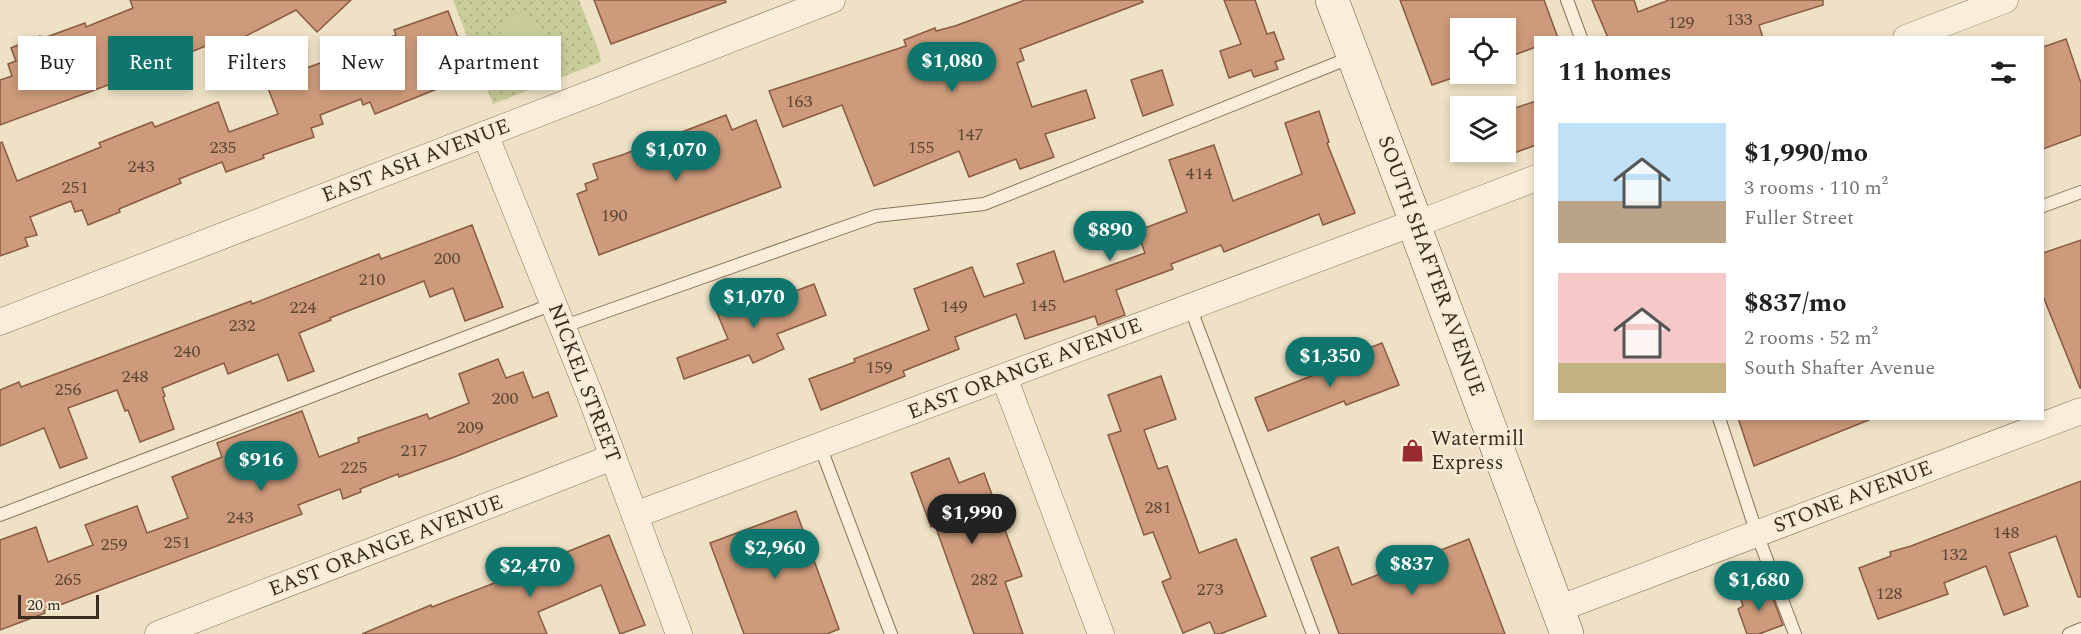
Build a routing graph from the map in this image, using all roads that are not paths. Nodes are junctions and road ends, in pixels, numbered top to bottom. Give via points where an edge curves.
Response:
1 (832, 0) edge
2 (1332, 0) edge
3 (1567, 0) edge
4 (2005, 0) edge
5 (1580, 36) edge
6 (1911, 36) edge
7 (1353, 57) junction
8 (485, 134) junction
9 (1534, 179) edge
10 (2081, 192) edge
11 (2044, 206) edge
12 (1415, 224) junction
13 (1190, 307) junction
14 (558, 316) junction
15 (0, 322) edge
16 (1004, 377) junction
17 (2081, 411) edge
18 (1720, 420) edge
19 (820, 446) junction
20 (613, 457) junction
21 (0, 515) edge
22 (635, 516) junction
23 (1757, 534) junction
24 (1562, 622) edge
25 (2081, 629) edge
26 (675, 631) edge
27 (158, 634) edge
28 (891, 634) edge
29 (1101, 634) edge
30 (1313, 634) edge
31 (1795, 634) edge
32 (2069, 634) edge

1 - 8 street, EAST ASH AVENUE
2 - 7 main road, SOUTH SHAFTER AVENUE
3 - 5 lane
4 - 6 street
7 - 12 main road, SOUTH SHAFTER AVENUE
7 - 14 lane via 984,204 876,216
8 - 14 street, NICKEL STREET
8 - 15 street, EAST ASH AVENUE
9 - 12 street, EAST ORANGE AVENUE
10 - 11 lane
12 - 13 street, EAST ORANGE AVENUE
12 - 24 main road, SOUTH SHAFTER AVENUE
13 - 16 street, EAST ORANGE AVENUE
13 - 30 lane
14 - 20 street, NICKEL STREET
14 - 21 lane
16 - 19 street, EAST ORANGE AVENUE
16 - 29 street
17 - 23 street, STONE AVENUE
18 - 23 lane
19 - 22 street, EAST ORANGE AVENUE
19 - 28 lane
20 - 22 street, NICKEL STREET
20 - 27 street, EAST ORANGE AVENUE
22 - 26 street, NICKEL STREET
23 - 24 street, STONE AVENUE
23 - 31 lane
25 - 32 lane

